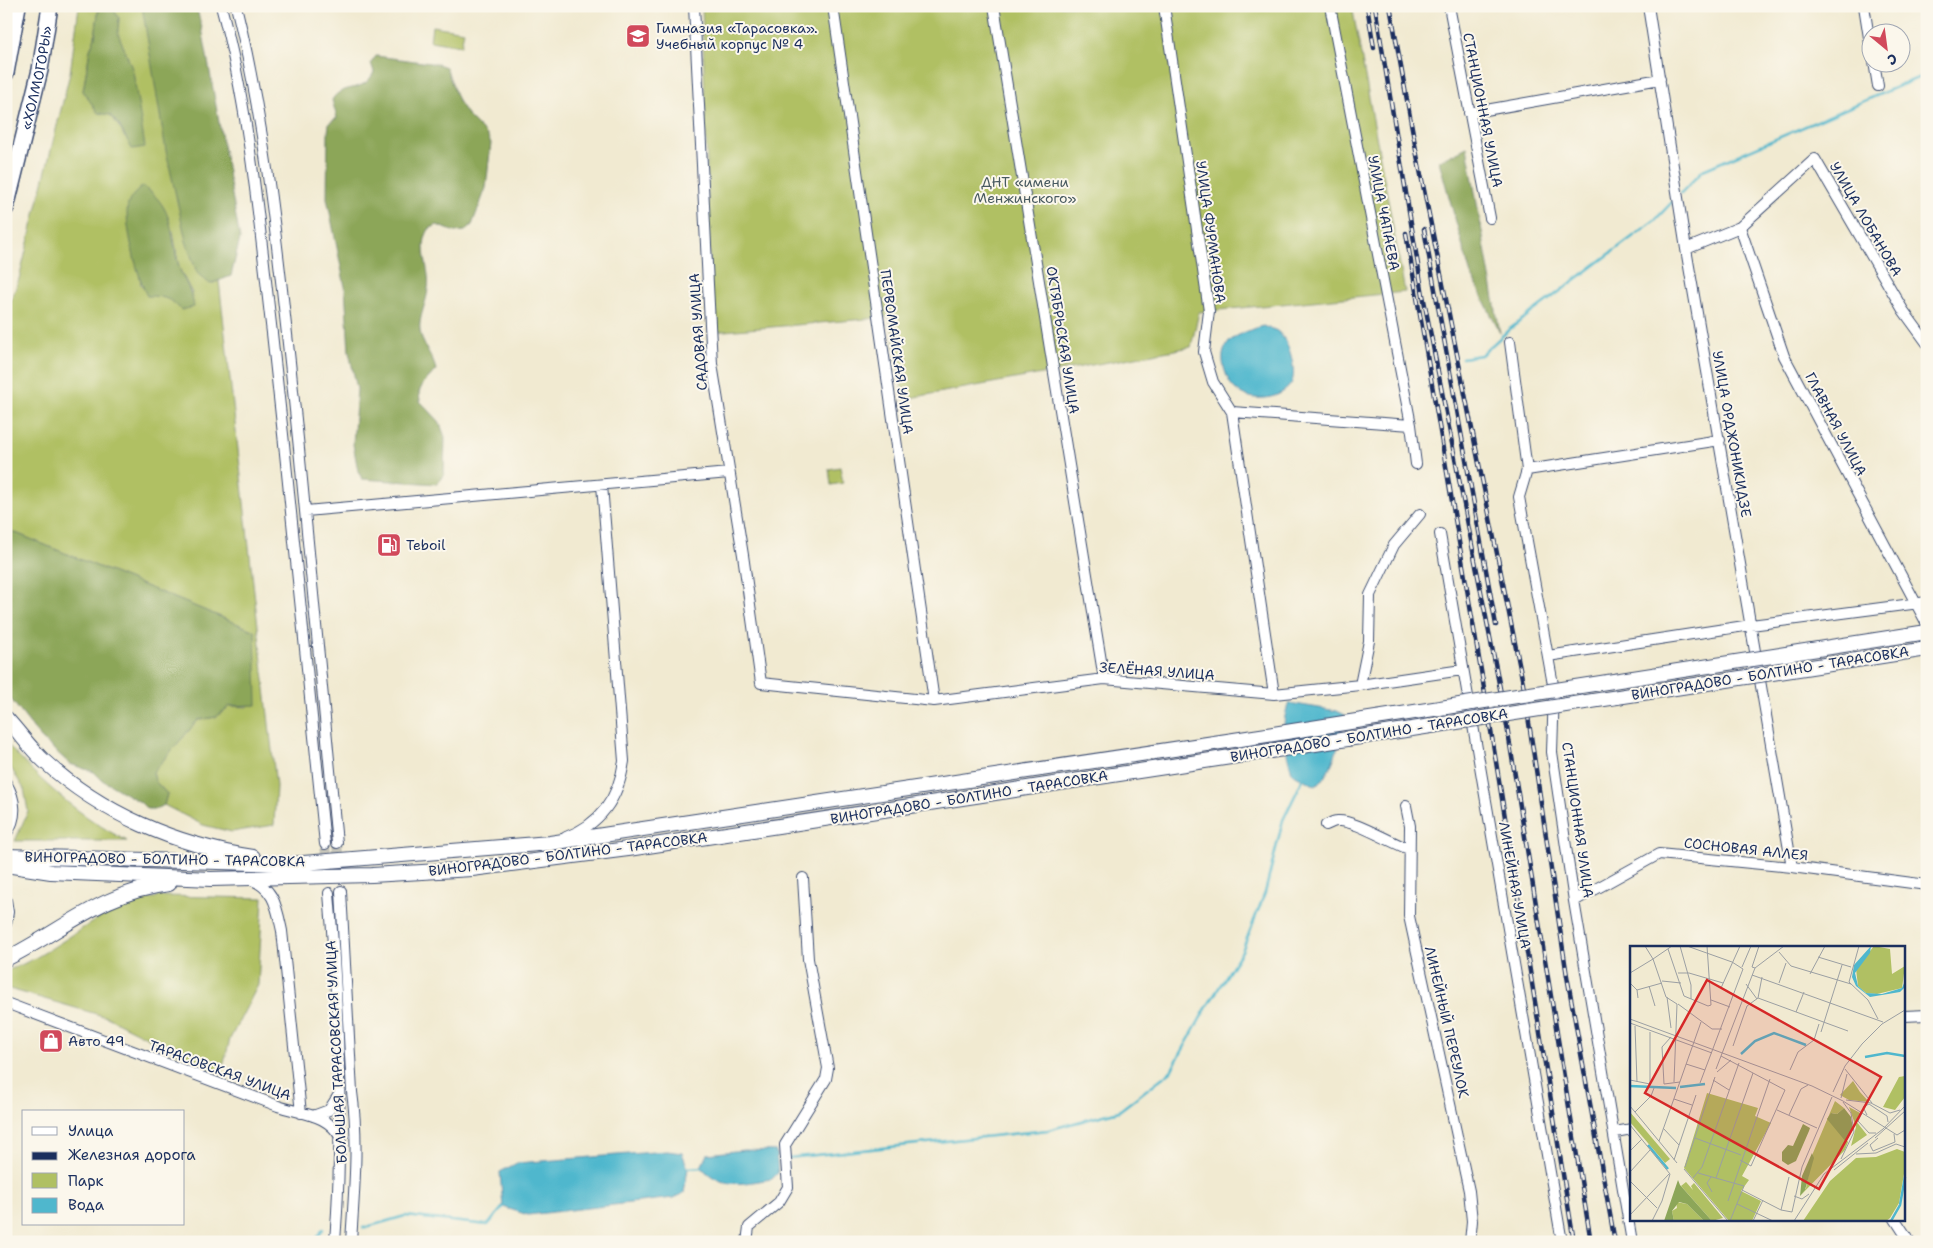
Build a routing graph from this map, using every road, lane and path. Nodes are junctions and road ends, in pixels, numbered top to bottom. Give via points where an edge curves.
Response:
1 (18, 6) edge
2 (50, 6) edge
3 (221, 6) edge
4 (236, 6) edge
5 (694, 6) edge
6 (833, 6) edge
7 (994, 6) edge
8 (1164, 6) edge
9 (1330, 6) edge
10 (1449, 6) edge
11 (1648, 6) edge
12 (1864, 6) edge
13 (1867, 22) edge
14 (1876, 72) edge
15 (6, 73) edge
16 (1660, 79) junction
17 (1878, 86) dead end
18 (1469, 113) junction
19 (6, 208) edge
20 (1490, 218) dead end
21 (1740, 227) junction
22 (1686, 249) junction
23 (1510, 342) dead end
24 (1927, 343) edge
25 (1232, 412) junction
26 (1411, 425) junction
27 (1720, 440) junction
28 (1416, 464) dead end
29 (1527, 470) junction
30 (729, 473) junction
31 (602, 485) junction
32 (306, 511) junction
33 (1420, 514) dead end
34 (1440, 534) dead end
35 (1927, 602) edge
36 (1916, 603) junction
37 (1927, 624) edge
38 (1751, 625) junction
39 (1927, 632) edge
40 (1927, 649) edge
41 (1548, 656) junction
42 (1462, 670) junction
43 (1104, 679) junction
44 (761, 682) joint
45 (1360, 685) junction
46 (1274, 694) junction
47 (934, 701) junction
48 (6, 718) edge
49 (6, 783) edge
50 (1406, 806) dead end
51 (1326, 825) dead end
52 (6, 834) edge
53 (337, 843) tunnel mouth
54 (550, 843) junction
55 (324, 844) tunnel mouth
56 (1409, 850) junction
57 (6, 856) edge
58 (291, 864) junction
59 (6, 865) edge
60 (1792, 867) junction
61 (245, 878) junction
62 (803, 878) dead end
63 (211, 879) junction
64 (1927, 885) edge
65 (341, 891) tunnel mouth
66 (328, 893) tunnel mouth
67 (6, 900) edge
68 (1574, 901) junction
69 (6, 924) edge
70 (6, 959) edge
71 (6, 1004) edge
72 (1927, 1015) edge
73 (1906, 1016) edge
74 (338, 1095) junction
75 (300, 1113) junction
76 (313, 1116) junction
77 (1630, 1129) edge
78 (1615, 1132) junction
79 (341, 1139) junction
80 (1896, 1220) edge
81 (336, 1242) edge
82 (351, 1242) edge
83 (747, 1242) edge
84 (1470, 1242) edge
85 (1562, 1242) edge
86 (1632, 1242) edge
87 (1910, 1242) edge

1 - 15 highway
2 - 19 highway, «ХОЛМОГОРЫ» via 40,70
3 - 55 street via 244,108 296,543
4 - 32 street via 258,105 278,251
5 - 30 street, САДОВАЯ УЛИЦА via 712,364
6 - 47 street, ПЕРВОМАЙСКАЯ УЛИЦА
7 - 43 street, ОКТЯБРЬСКАЯ УЛИЦА
8 - 25 street, УЛИЦА ФУРМАНОВА via 1209,311 1204,352 1213,382
9 - 26 street, УЛИЦА ЧАПАЕВА
10 - 18 street, СТАНЦИОННАЯ УЛИЦА
11 - 16 street, УЛИЦА ОРДЖОНИКИДЗЕ
12 - 13 street
14 - 17 street
16 - 18 street
16 - 22 street, УЛИЦА ОРДЖОНИКИДЗЕ
18 - 20 street, СТАНЦИОННАЯ УЛИЦА
21 - 22 street
21 - 24 street, УЛИЦА ЛОБАНОВА via 1815,159 1903,310
21 - 36 street, ГЛАВНАЯ УЛИЦА via 1784,356
22 - 27 street, УЛИЦА ОРДЖОНИКИДЗЕ
23 - 29 street, СТАНЦИОННАЯ УЛИЦА
25 - 26 street
25 - 46 street, УЛИЦА ФУРМАНОВА
26 - 28 street
27 - 29 street
27 - 38 street, УЛИЦА ОРДЖОНИКИДЗЕ
29 - 41 street, СТАНЦИОННАЯ УЛИЦА via 1519,497
30 - 31 street
30 - 44 street, САДОВАЯ УЛИЦА
31 - 32 street
31 - 54 street via 624,761 621,781 609,806 594,823
32 - 53 street
33 - 45 street via 1394,545 1370,595 1369,641
34 - 42 street, ЛИНЕЙНАЯ УЛИЦА
35 - 36 street
36 - 37 street, ГЛАВНАЯ УЛИЦА
36 - 38 street
38 - 41 street
38 - 60 street, УЛИЦА ОРДЖОНИКИДЗЕ
39 - 54 main road, ВИНОГРАДОВО - БОЛТИНО - ТАРАСОВКА, bridge
40 - 61 main road, ВИНОГРАДОВО - БОЛТИНО - ТАРАСОВКА, bridge via 628,849 472,869
41 - 68 street, СТАНЦИОННАЯ УЛИЦА via 1554,690 1552,752
42 - 45 street, ЗЕЛЁНАЯ УЛИЦА
42 - 85 street, ЛИНЕЙНАЯ УЛИЦА
43 - 46 street, ЗЕЛЁНАЯ УЛИЦА
43 - 47 street, ЗЕЛЁНАЯ УЛИЦА
44 - 47 street, ЗЕЛЁНАЯ УЛИЦА
45 - 46 street, ЗЕЛЁНАЯ УЛИЦА
48 - 58 main road via 50,766 84,794 131,821 190,843
49 - 52 street via 13,797 14,814
50 - 56 street, ЛИНЕЙНЫЙ ПЕРЕУЛОК via 1410,826
51 - 56 street via 1336,820 1358,825
54 - 58 main road, ВИНОГРАДОВО - БОЛТИНО - ТАРАСОВКА
56 - 84 street, ЛИНЕЙНЫЙ ПЕРЕУЛОК via 1409,916 1467,1182 1472,1221
57 - 58 main road, ВИНОГРАДОВО - БОЛТИНО - ТАРАСОВКА
59 - 63 main road, ВИНОГРАДОВО - БОЛТИНО - ТАРАСОВКА via 51,872
60 - 64 street, СОСНОВАЯ АЛЛЕЯ
60 - 68 street, СОСНОВАЯ АЛЛЕЯ via 1659,854
61 - 63 main road, ВИНОГРАДОВО - БОЛТИНО - ТАРАСОВКА
61 - 75 street via 269,891 282,931
62 - 83 street via 808,959 828,1068 826,1079 785,1145 788,1187 779,1202 750,1227
63 - 70 main road via 126,892 104,901
65 - 82 street, БОЛЬШАЯ ТАРАСОВСКАЯ УЛИЦА via 356,1121
66 - 74 street, БОЛЬШАЯ ТАРАСОВСКАЯ УЛИЦА via 336,976
67 - 69 street
68 - 78 street, СТАНЦИОННАЯ УЛИЦА
71 - 75 street, ТАРАСОВСКАЯ УЛИЦА
72 - 73 street
74 - 76 street via 329,1110
74 - 79 street, БОЛЬШАЯ ТАРАСОВСКАЯ УЛИЦА
75 - 76 street, ТАРАСОВСКАЯ УЛИЦА
76 - 79 street, ТАРАСОВСКАЯ УЛИЦА via 330,1123
77 - 78 street
78 - 86 street, СТАНЦИОННАЯ УЛИЦА
79 - 81 street, БОЛЬШАЯ ТАРАСОВСКАЯ УЛИЦА
80 - 87 street

